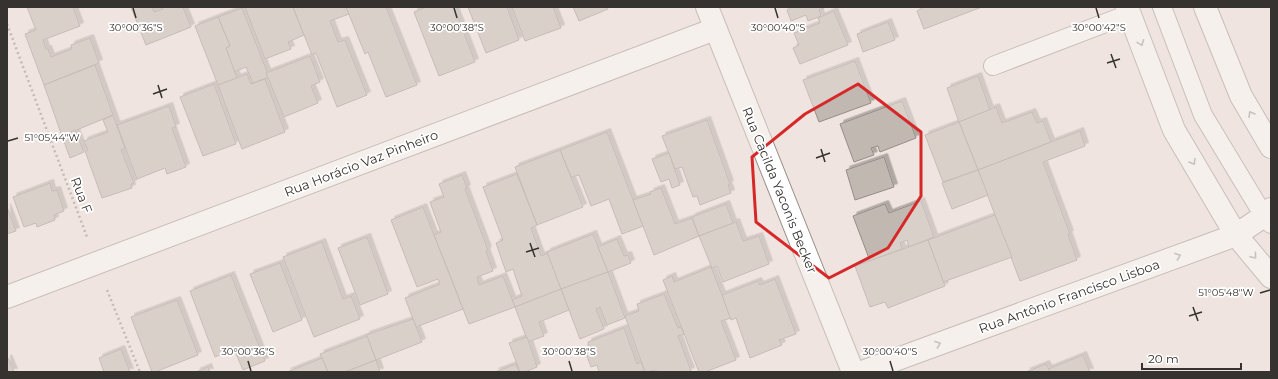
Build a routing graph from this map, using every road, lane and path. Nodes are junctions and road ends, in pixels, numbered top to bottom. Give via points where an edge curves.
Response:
1 (707, 7) edge
2 (1162, 7) edge
3 (1205, 7) edge
4 (1128, 10) edge
5 (7, 24) edge
6 (716, 29) junction
7 (993, 66) dead end
8 (1270, 143) edge
9 (1269, 216) edge
10 (1236, 235) junction
11 (96, 263) junction
12 (1271, 277) edge
13 (7, 297) edge
14 (140, 372) edge
15 (853, 372) edge
16 (862, 372) edge

1 - 6 street, Rua Cacilda Yaconis Becker
2 - 9 lane via 1203,115
8 -> 3 street via 1241,96
4 - 7 lane
4 -> 10 street via 1174,130
5 - 11 path, Rua F
6 - 11 street, Rua Horácio Vaz Pinheiro
6 - 15 street, Rua Cacilda Yaconis Becker
9 - 10 street, Rua Antônio Francisco Lisboa
10 -> 12 street
16 -> 10 street, Rua Antônio Francisco Lisboa
11 - 13 street, Rua Horácio Vaz Pinheiro
11 - 14 path, Rua F

